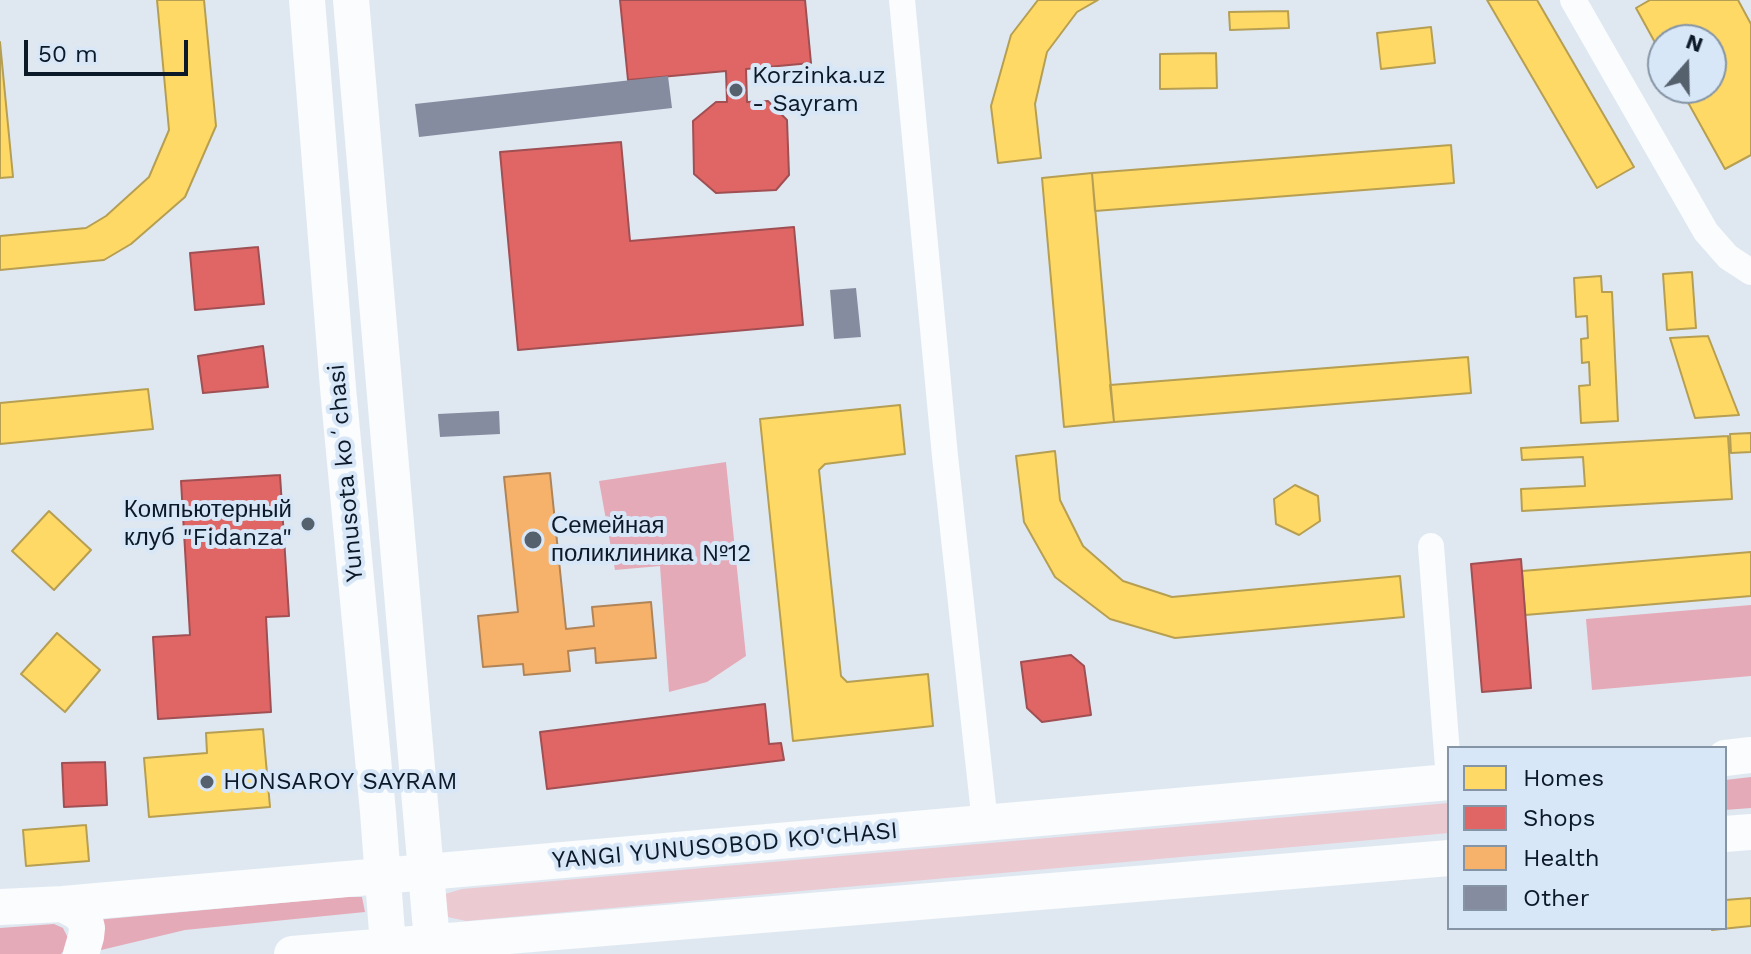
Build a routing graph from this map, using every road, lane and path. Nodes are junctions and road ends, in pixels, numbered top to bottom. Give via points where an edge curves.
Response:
1 (307, 0) edge
2 (351, 0) edge
3 (902, 0) edge
4 (1573, 0) edge
5 (1751, 272) edge
6 (1431, 546) dead end
7 (1447, 755) edge
8 (1751, 755) edge
9 (1727, 758) edge
10 (1447, 781) edge
11 (985, 823) junction
12 (1751, 832) edge
13 (1727, 834) edge
14 (1447, 858) edge
15 (426, 873) junction
16 (383, 876) junction
17 (63, 904) junction
18 (0, 907) edge
19 (432, 942) junction
20 (388, 946) junction
21 (81, 954) edge
22 (292, 954) edge

1 - 16 main road, Yunusota koʻchasi
2 - 15 main road, Yunusota koʻchasi
3 - 11 street
4 - 5 street via 1706,232 1728,257
6 - 7 street
8 - 9 main road
10 - 11 main road, YANGI YUNUSOBOD KO'CHASI
11 - 15 main road, YANGI YUNUSOBOD KO'CHASI
12 - 13 main road
14 - 19 main road
15 - 16 main road, YANGI YUNUSOBOD KO'CHASI
15 - 19 main road, Yunusota koʻchasi
16 - 17 main road, YANGI YUNUSOBOD KO'CHASI
16 - 20 main road, Yunusota koʻchasi
17 - 18 main road, YANGI YUNUSOBOD KO'CHASI
17 - 21 main road via 85,920
19 - 20 main road
20 - 22 main road

